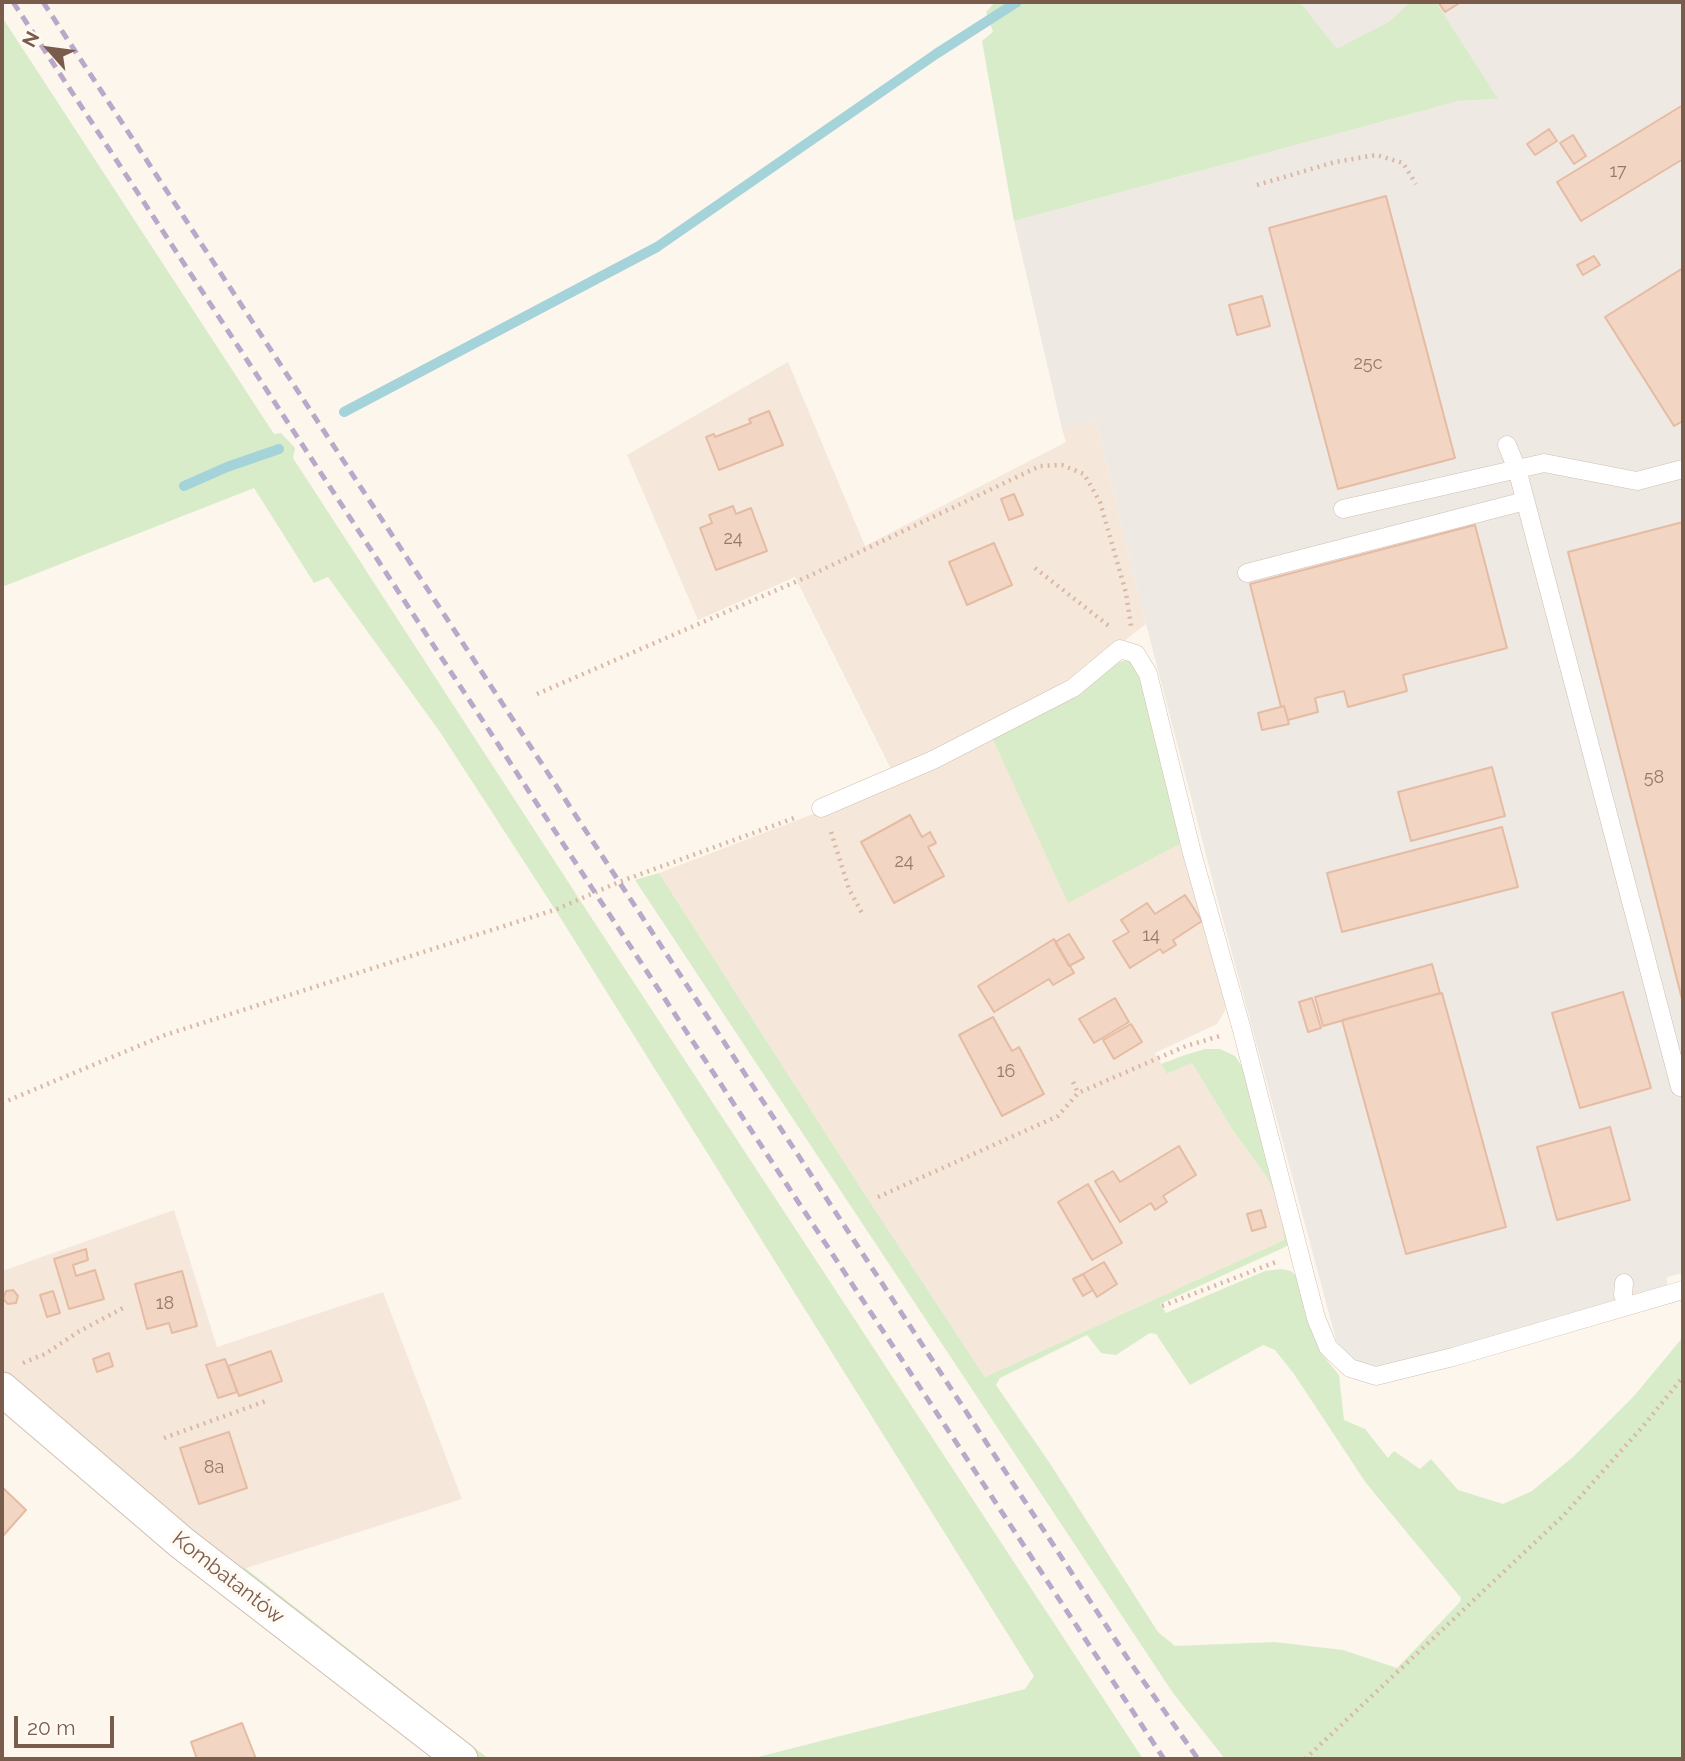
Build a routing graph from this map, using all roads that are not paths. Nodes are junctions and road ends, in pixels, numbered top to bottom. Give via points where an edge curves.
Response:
1 (1507, 445) dead end
2 (1517, 469) junction
3 (1683, 469) edge
4 (1525, 501) junction
5 (1343, 509) dead end
6 (1247, 573) dead end
7 (825, 816) road end
8 (1680, 1087) dead end
9 (1683, 1290) edge
10 (8, 1377) edge
11 (461, 1759) edge

1 - 2 lane
2 - 3 lane via 1544,463 1637,481
2 - 4 lane
2 - 5 lane
4 - 6 lane
4 - 8 lane
7 - 9 lane via 1073,688 1120,649 1136,654 1148,674 1316,1318 1328,1347 1350,1368 1376,1376
10 - 11 street, Kombatantów via 182,1543

